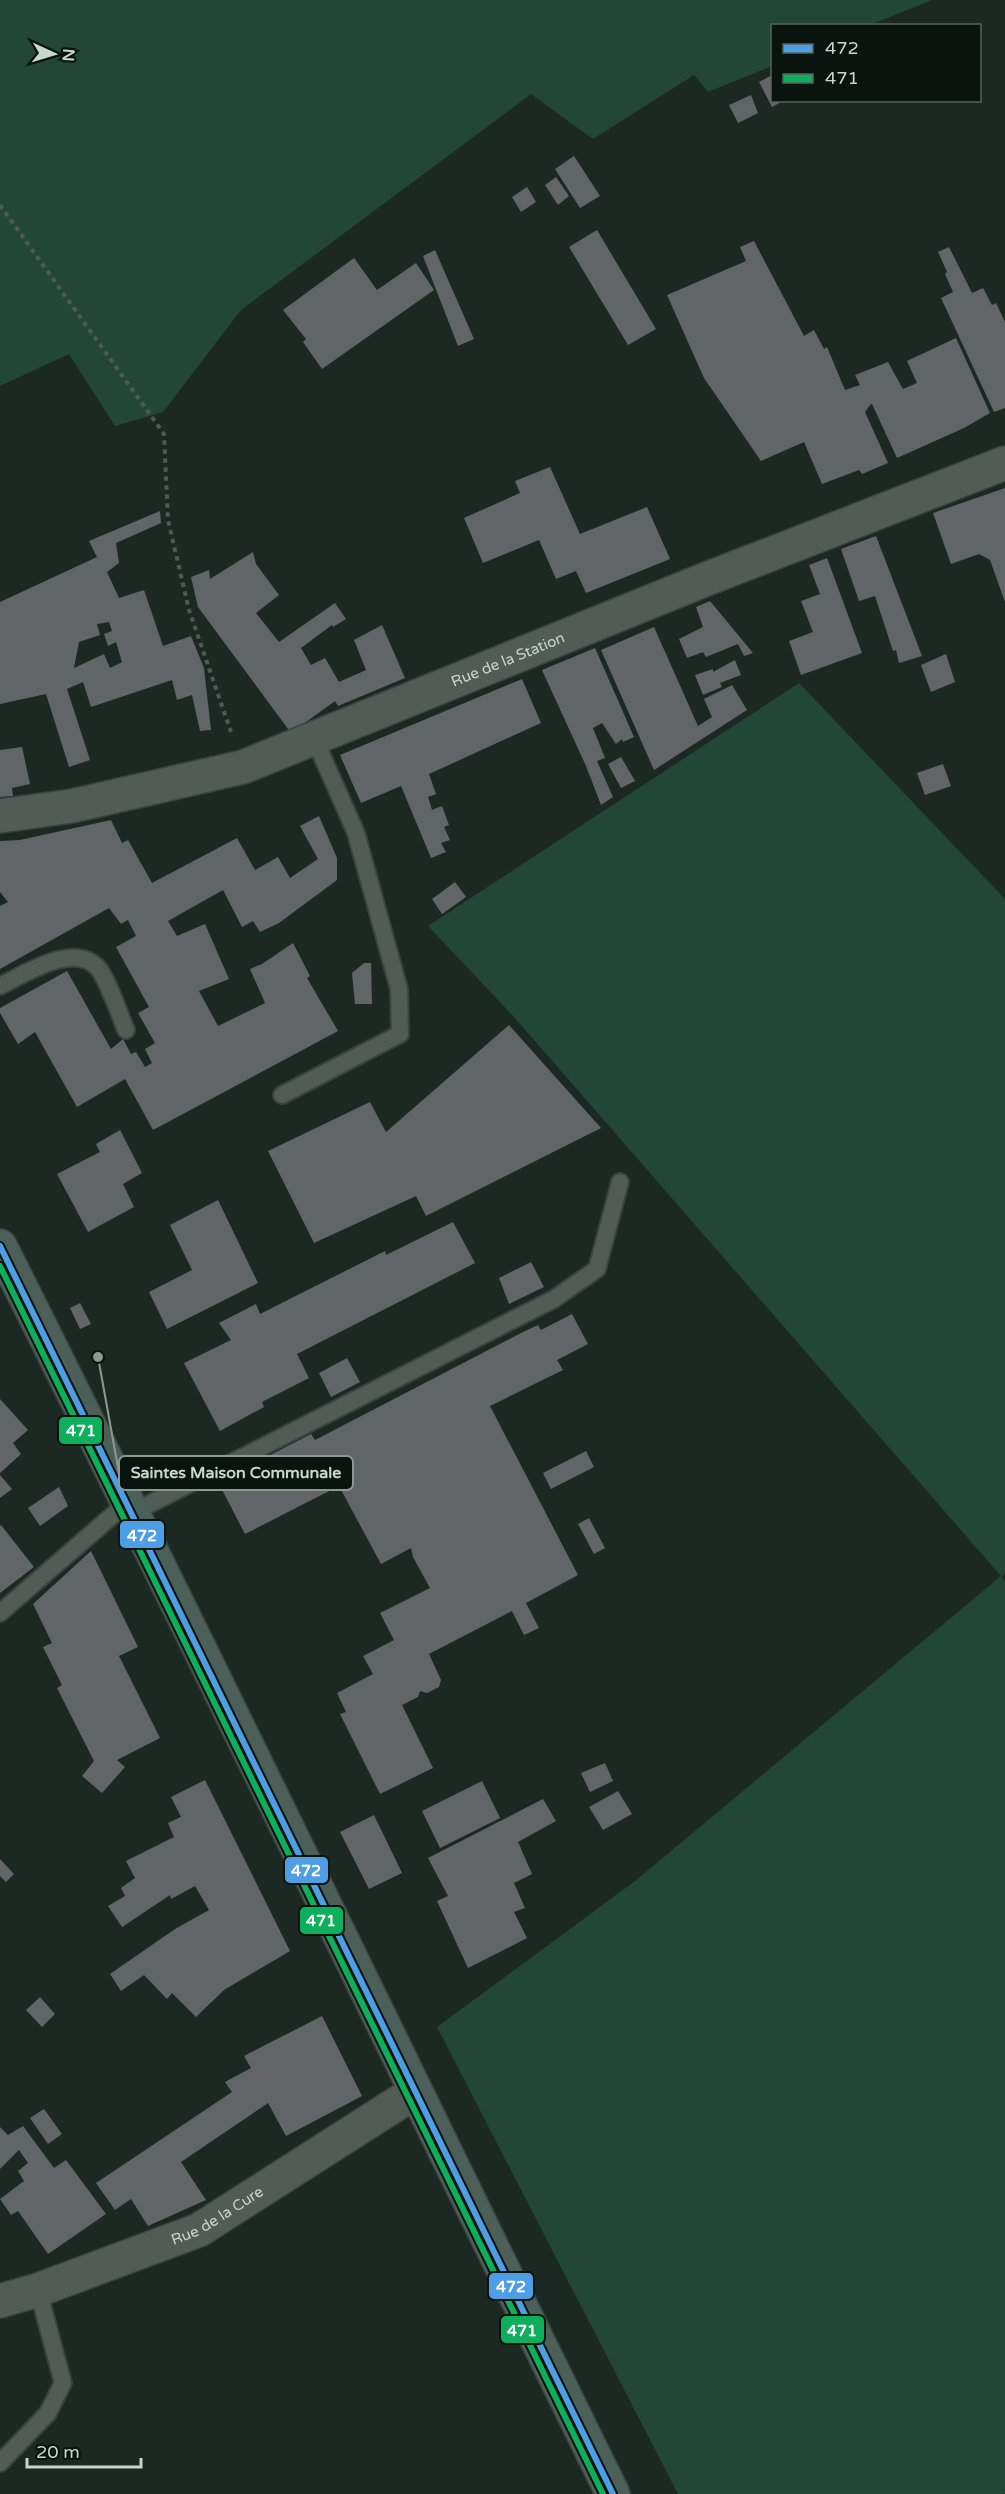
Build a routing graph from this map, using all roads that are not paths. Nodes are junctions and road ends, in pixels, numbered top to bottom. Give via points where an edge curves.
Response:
1 (1005, 463) edge
2 (315, 740) junction
3 (0, 816) edge
4 (0, 986) edge
5 (126, 1030) dead end
6 (282, 1095) dead end
7 (620, 1182) dead end
8 (0, 1246) edge
9 (131, 1507) junction
10 (0, 1613) edge
11 (415, 2092) junction
12 (38, 2290) junction
13 (0, 2301) edge
14 (0, 2463) edge
15 (613, 2494) edge

1 - 2 street, Rue de la Station via 704,580
2 - 3 street, Rue de la Station via 243,767 72,806
2 - 6 lane via 356,833 399,989 400,1034
4 - 5 lane via 46,963 69,957 87,959 99,968
7 - 9 lane via 597,1269 554,1299
8 - 9 main road
9 - 10 lane
9 - 11 main road
11 - 12 street, Rue de la Cure via 199,2230
11 - 15 main road
12 - 13 street, Rue de la Cure
12 - 14 lane via 63,2383 48,2412

